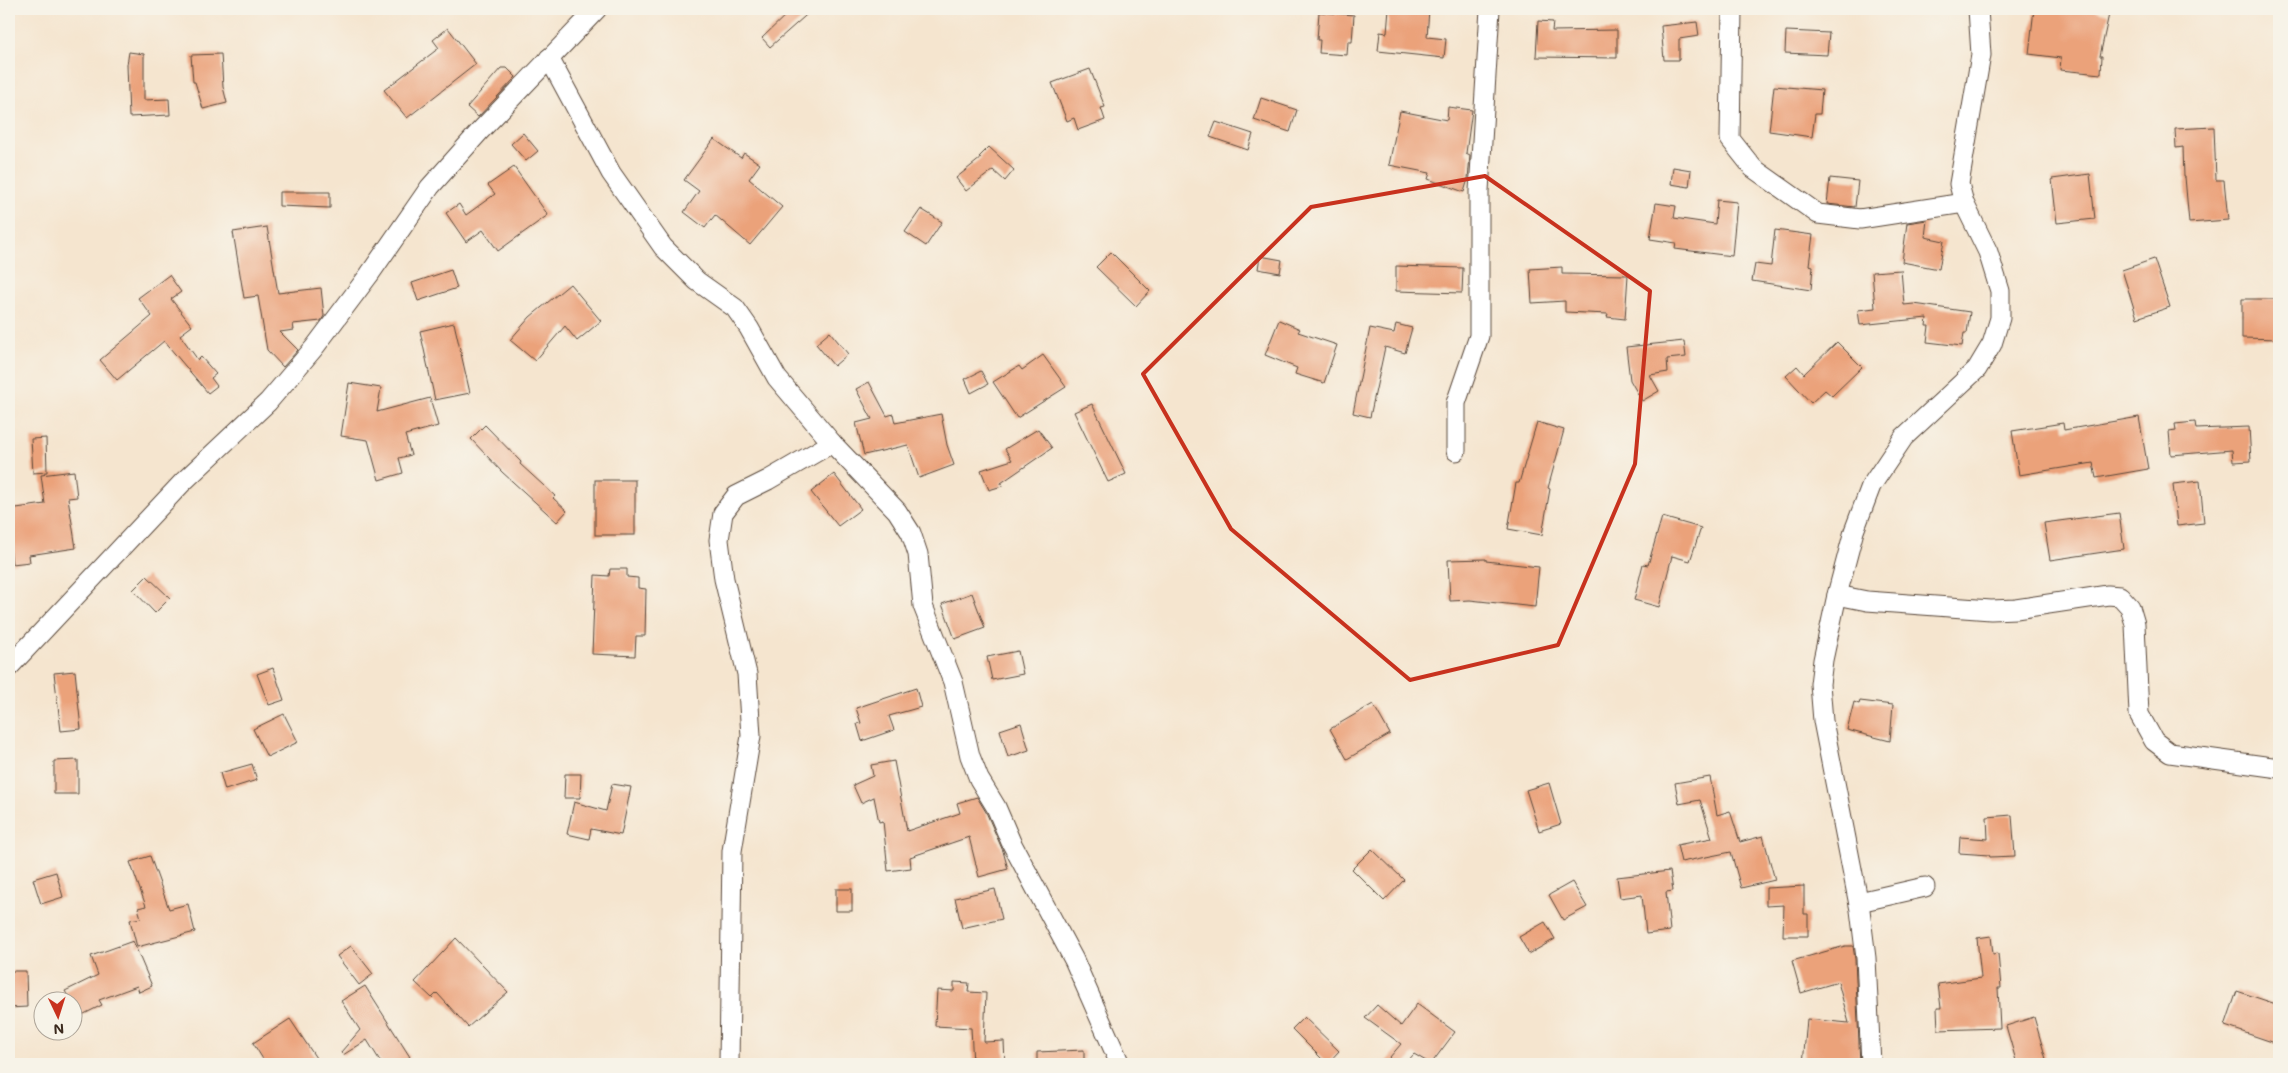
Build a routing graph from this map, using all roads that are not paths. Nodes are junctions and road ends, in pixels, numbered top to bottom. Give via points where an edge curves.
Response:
1 (597, 9) edge
2 (1490, 9) edge
3 (1732, 9) edge
4 (1978, 9) edge
5 (549, 58) junction
6 (1964, 203) junction
7 (832, 443) junction
8 (1456, 451) dead end
9 (1837, 595) junction
10 (9, 667) edge
11 (2279, 768) edge
12 (1925, 887) dead end
13 (1859, 902) junction
14 (728, 1064) edge
15 (1120, 1064) edge
16 (1871, 1064) edge

1 - 5 street
2 - 8 street via 1479,191 1479,336 1456,403
3 - 6 street via 1730,139 1753,168 1818,214 1860,219
4 - 6 street via 1981,56 1960,184
5 - 7 street via 610,173 663,247 698,281 735,308 750,328 777,378
5 - 10 street via 430,187 320,341 268,402 182,483
6 - 9 street via 1988,252 2000,291 2000,318 1992,344 1977,369 1904,437 1871,486 1854,531
7 - 14 street via 736,496 723,513 719,540 722,569 747,674 751,736 732,851
7 - 15 street via 897,511 911,533 918,554 923,606 953,682 970,756 979,779 1074,960
9 - 11 street via 1867,601 1991,610 2120,596 2130,607 2135,624 2139,714 2154,741 2170,753
9 - 13 street via 1820,684 1823,721
12 - 13 street
13 - 16 street via 1866,958

